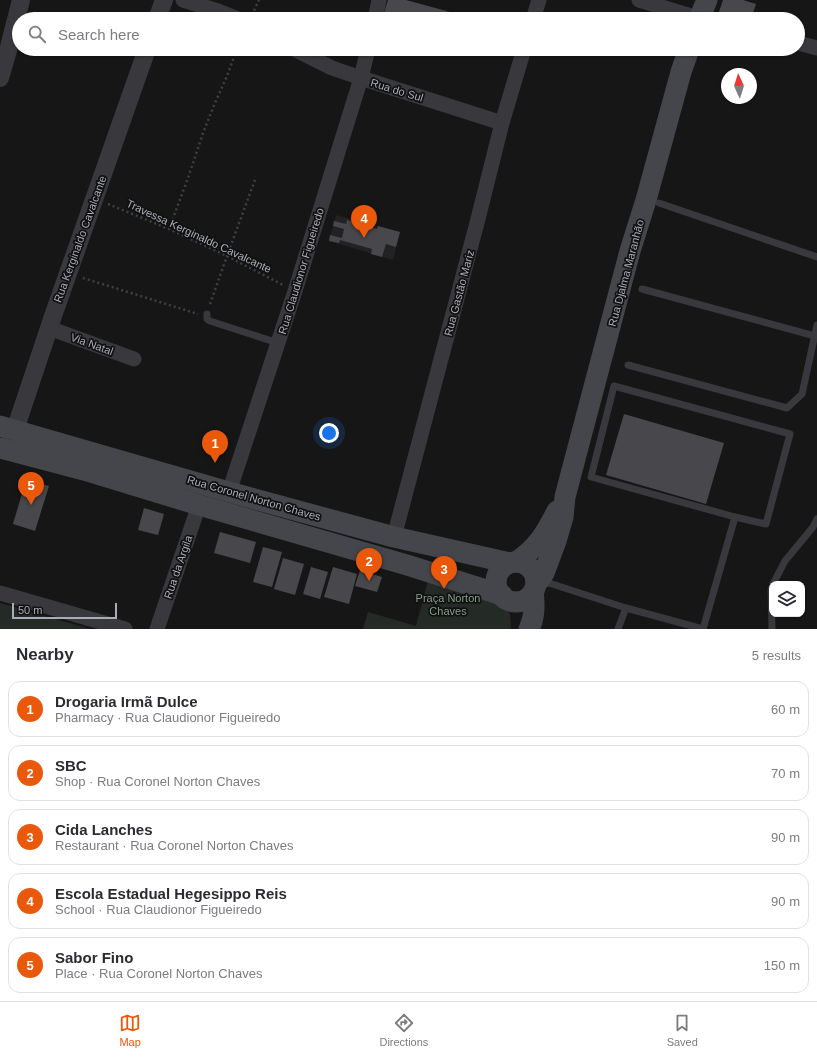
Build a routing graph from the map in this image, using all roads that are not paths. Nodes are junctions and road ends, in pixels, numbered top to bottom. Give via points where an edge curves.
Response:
1 (21, 0) edge
2 (164, 0) edge
3 (183, 0) edge
4 (379, 0) edge
5 (539, 0) edge
6 (639, 0) edge
7 (707, 0) edge
8 (18, 12) edge
9 (160, 12) edge
10 (220, 12) edge
11 (376, 12) edge
12 (535, 12) edge
13 (678, 12) edge
14 (703, 12) edge
15 (12, 35) edge
16 (805, 45) edge
17 (817, 48) edge
18 (145, 56) edge
19 (308, 56) edge
20 (366, 56) edge
21 (522, 56) edge
22 (687, 56) edge
23 (0, 78) edge
24 (360, 78) junction
25 (502, 123) junction
26 (652, 201) junction
27 (817, 257) edge
28 (642, 289) dead end
29 (207, 315) road end
30 (817, 325) edge
31 (49, 328) junction
32 (815, 336) junction
33 (278, 343) junction
34 (134, 359) dead end
35 (628, 364) dead end
36 (8, 428) edge
37 (0, 448) edge
38 (88, 461) junction
39 (229, 492) junction
40 (565, 497) junction
41 (199, 505) junction
42 (735, 517) junction
43 (817, 520) edge
44 (394, 537) junction
45 (513, 562) junction
46 (775, 581) edge
47 (535, 587) junction
48 (0, 593) edge
49 (504, 597) junction
50 (626, 608) junction
51 (771, 617) edge
52 (125, 629) edge
53 (157, 629) edge
54 (520, 629) edge
55 (529, 629) edge
56 (618, 629) edge
57 (703, 629) edge
58 (772, 629) edge

1 - 8 street
2 - 9 street
3 - 10 street
4 - 11 street
5 - 12 street
6 - 13 street
7 - 14 main road
15 - 23 street
16 - 17 street
18 - 31 street, Rua Kerginaldo Cavalcante
19 - 24 street, Rua do Sul
20 - 24 street, Rua Claudionor Figueiredo
21 - 25 street, Rua Gastão Mariz
22 - 26 main road, Rua Djalma Maranhão
24 - 25 street, Rua do Sul
24 - 33 street, Rua Claudionor Figueiredo
25 - 44 street, Rua Gastão Mariz
26 - 27 lane
26 - 40 main road, Rua Djalma Maranhão via 630,250
28 - 32 lane
29 - 33 lane via 210,321
30 - 32 lane
31 - 34 street, Via Natal
31 - 36 street, Rua Kerginaldo Cavalcante
32 - 35 lane via 802,394 787,408
33 - 39 street, Rua Claudionor Figueiredo
36 - 38 main road, Rua Coronel Norton Chaves
37 - 38 main road, Rua Coronel Norton Chaves
38 - 39 main road, Rua Coronel Norton Chaves
38 - 41 main road, Rua Coronel Norton Chaves
39 - 44 main road, Rua Coronel Norton Chaves
40 - 45 main road, Rua Djalma Maranhão via 550,526 532,550
40 - 47 main road, Rua Djalma Maranhão via 563,517 556,541 544,573
41 - 49 main road, Rua Coronel Norton Chaves via 407,565
41 - 53 street, Rua da Argila
42 - 42 lane via 591,477 614,386 790,434 766,524
42 - 57 lane
43 - 46 lane via 785,561
44 - 45 main road, Rua Coronel Norton Chaves
45 - 47 main road via 531,568 535,576
45 - 49 main road via 502,567 496,577 498,590
47 - 49 main road via 525,599 519,601
47 - 50 lane via 549,583
47 - 55 main road via 533,619
48 - 52 street
49 - 54 main road
50 - 56 lane
50 - 57 lane
51 - 58 lane

